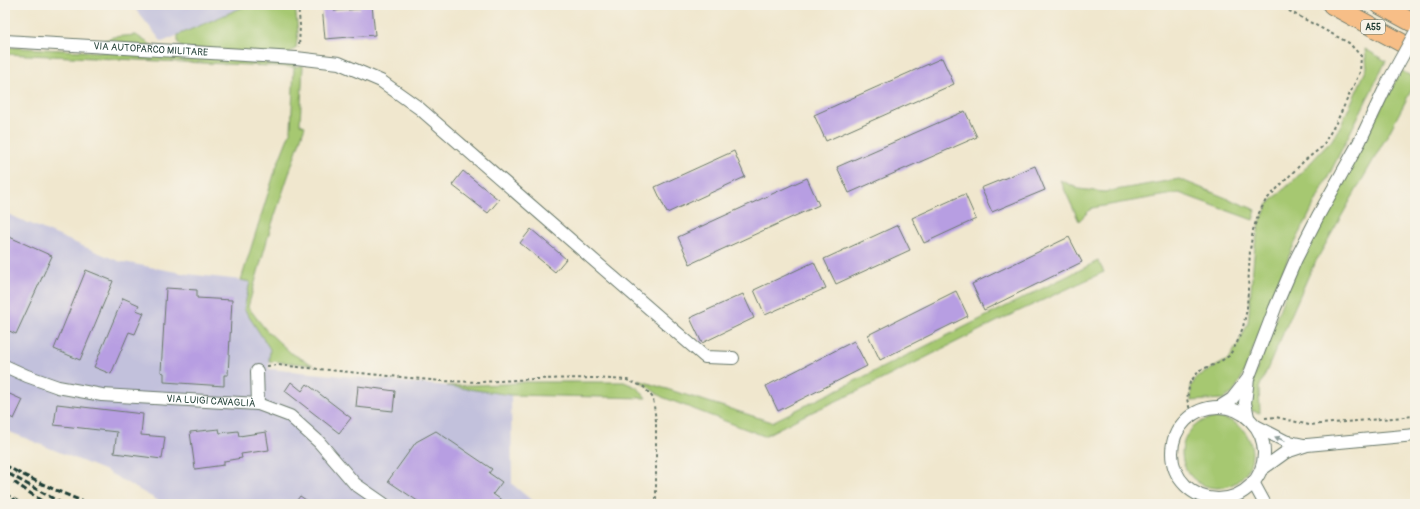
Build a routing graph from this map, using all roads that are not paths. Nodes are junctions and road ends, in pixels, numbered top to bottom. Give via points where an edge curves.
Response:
1 (1332, 5) edge
2 (1380, 5) edge
3 (1415, 24) edge
4 (1415, 33) edge
5 (5, 41) edge
6 (1415, 50) edge
7 (733, 358) dead end
8 (5, 366) edge
9 (258, 372) road end
10 (1248, 380) junction
11 (258, 404) junction
12 (1221, 406) junction
13 (1252, 422) junction
14 (1415, 435) edge
15 (1307, 445) junction
16 (1261, 470) junction
17 (1253, 482) junction
18 (1239, 499) edge
19 (1208, 501) edge
20 (384, 504) edge
21 (1265, 504) edge

1 - 6 highway, A55
2 - 3 highway, A55
4 - 10 street, bridge via 1296,259
5 - 7 street, VIA AUTOPARCO MILITARE via 296,58 339,64 381,81 419,108 705,357
8 - 11 street, VIA LUIGI CAVAGLIÀ via 58,386 102,395
9 - 11 street
10 - 12 street via 1232,399
10 - 13 street via 1245,403
11 - 20 street, VIA LUIGI CAVAGLIÀ via 290,416 319,442 355,484
12 - 13 street via 1235,410
12 - 19 street via 1205,408 1191,414 1180,425 1173,439 1171,452 1173,466 1180,480
15 -> 13 street via 1285,441
13 - 16 street via 1262,439 1264,455
14 - 15 street
15 - 16 street via 1286,452
16 - 17 street
17 - 18 street
17 - 21 street
18 - 19 street

